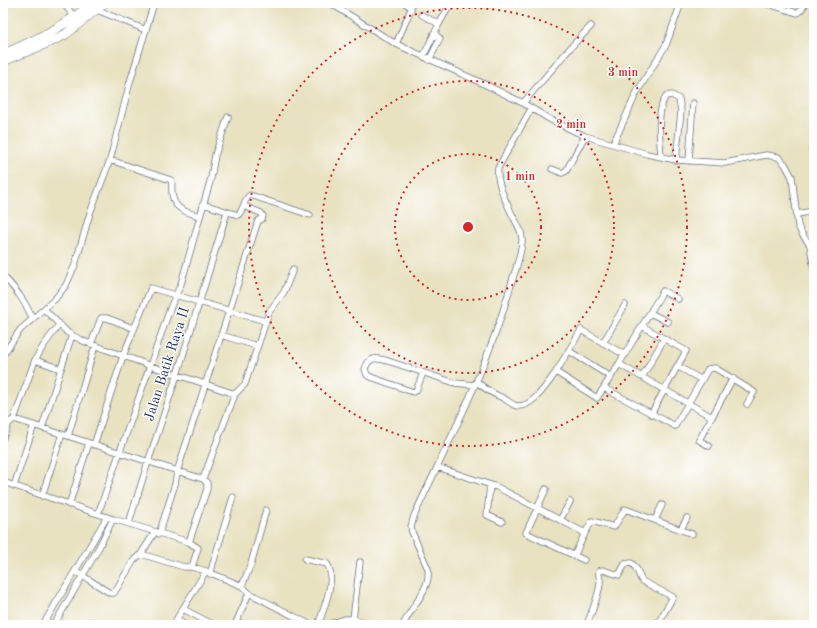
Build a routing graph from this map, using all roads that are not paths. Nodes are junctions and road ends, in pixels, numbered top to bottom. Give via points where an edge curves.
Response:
1 (63, 3) edge
2 (104, 3) edge
3 (154, 3) edge
4 (330, 3) edge
5 (405, 3) edge
6 (451, 3) edge
7 (681, 3) edge
8 (765, 3) edge
9 (806, 3) edge
10 (94, 6) edge
11 (341, 6) edge
12 (422, 15) dead end
13 (75, 17) junction
14 (439, 24) junction
15 (591, 26) dead end
16 (146, 30) junction
17 (434, 33) junction
18 (396, 44) junction
19 (3, 54) edge
20 (423, 57) junction
21 (429, 60) junction
22 (3, 61) edge
23 (523, 103) junction
24 (693, 103) dead end
25 (531, 109) junction
26 (228, 117) dead end
27 (585, 136) junction
28 (613, 144) junction
29 (661, 157) junction
30 (110, 160) junction
31 (676, 160) junction
32 (689, 161) junction
33 (552, 169) dead end
34 (203, 204) junction
35 (244, 206) junction
36 (814, 211) edge
37 (227, 212) junction
38 (797, 214) junction
39 (310, 215) dead end
40 (200, 216) junction
41 (293, 268) dead end
42 (814, 269) edge
43 (3, 277) edge
44 (176, 294) junction
45 (678, 299) dead end
46 (199, 302) junction
47 (625, 305) dead end
48 (44, 309) junction
49 (229, 310) junction
50 (650, 313) junction
51 (33, 320) junction
52 (265, 321) junction
53 (668, 322) dead end
54 (59, 325) junction
55 (642, 326) junction
56 (134, 328) junction
57 (221, 335) junction
58 (72, 336) junction
59 (664, 339) junction
60 (603, 342) junction
61 (93, 345) junction
62 (257, 346) junction
63 (569, 351) junction
64 (3, 355) edge
65 (625, 355) junction
66 (123, 356) junction
67 (35, 360) junction
68 (619, 364) junction
69 (151, 366) junction
70 (678, 366) junction
71 (61, 369) junction
72 (556, 372) junction
73 (423, 373) junction
74 (178, 375) junction
75 (611, 377) junction
76 (642, 377) junction
77 (733, 378) junction
78 (702, 380) junction
79 (206, 384) junction
80 (476, 384) junction
81 (604, 388) junction
82 (664, 390) junction
83 (235, 394) junction
84 (688, 403) junction
85 (747, 404) dead end
86 (652, 414) junction
87 (712, 417) junction
88 (14, 418) junction
89 (34, 425) junction
90 (42, 428) junction
91 (62, 434) junction
92 (68, 436) junction
93 (3, 438) edge
94 (91, 444) junction
95 (709, 446) dead end
96 (120, 452) junction
97 (148, 462) junction
98 (437, 467) junction
99 (177, 472) junction
100 (203, 479) junction
101 (3, 482) edge
102 (490, 485) junction
103 (14, 486) junction
104 (546, 489) dead end
105 (42, 496) junction
106 (234, 497) dead end
107 (570, 502) dead end
108 (69, 505) junction
109 (662, 505) dead end
110 (537, 508) junction
111 (266, 510) dead end
112 (98, 514) junction
113 (110, 518) junction
114 (687, 518) dead end
115 (560, 520) junction
116 (655, 520) junction
117 (502, 522) dead end
118 (129, 524) junction
119 (681, 529) junction
120 (157, 533) junction
121 (585, 533) junction
122 (692, 534) dead end
123 (189, 542) junction
124 (91, 544) junction
125 (98, 548) junction
126 (141, 554) junction
127 (574, 556) junction
128 (305, 559) dead end
129 (584, 560) dead end
130 (360, 562) dead end
131 (192, 567) junction
132 (75, 571) junction
133 (208, 572) junction
134 (82, 576) junction
135 (242, 586) junction
136 (249, 593) junction
137 (55, 605) junction
138 (183, 609) junction
139 (62, 611) junction
140 (177, 619) junction
141 (354, 619) junction
142 (43, 625) edge
143 (54, 625) edge
144 (173, 625) edge
145 (185, 625) edge
146 (214, 625) edge
147 (235, 625) edge
148 (311, 625) edge
149 (318, 625) edge
150 (326, 625) edge
151 (374, 625) edge
152 (403, 625) edge
153 (587, 625) edge
154 (657, 625) edge

1 - 13 street
2 - 10 main road
3 - 16 street
4 - 11 street
5 - 18 street via 411,9
6 - 14 street
7 - 28 street via 666,45 637,92
8 - 9 street via 797,13
10 - 13 main road
10 - 16 street
10 - 22 main road via 59,37
11 - 18 street
12 - 14 street
13 - 19 main road via 47,35
14 - 17 street
15 - 23 street
16 - 30 street
17 - 20 street
17 - 21 street via 440,39
18 - 20 street
20 - 21 street
21 - 23 street
23 - 25 street
24 - 32 street
25 - 27 street
25 - 80 street via 498,168 497,176 522,240 501,320
26 - 34 street
27 - 28 street
27 - 33 street via 566,171 562,173
28 - 29 street
29 - 31 street
29 - 31 street via 660,110 662,101 666,96 672,95 679,99 681,111
30 - 40 street via 171,180 172,197 178,208
30 - 48 street via 90,213 75,265 66,285
31 - 32 street
32 - 38 street via 725,163 766,155 775,156 786,164 792,178
34 - 37 street
34 - 40 street
35 - 37 street via 240,215
35 - 39 street via 248,196 253,195
35 - 49 street via 263,216 258,221
36 - 38 street
37 - 46 street, Jalan Batik Raya II
38 - 42 street via 798,226 811,249
40 - 44 street
41 - 52 street via 284,292
43 - 51 street via 25,302
44 - 46 street
44 - 56 street via 151,288
44 - 69 street
45 - 50 street via 663,291
46 - 49 street
46 - 74 street, Jalan Batik Raya II
47 - 60 street
48 - 51 street
48 - 54 street
49 - 52 street
49 - 57 street
50 - 53 street
50 - 55 street
51 - 64 street via 20,330
52 - 62 street
54 - 58 street
54 - 67 street
55 - 59 street
55 - 65 street
56 - 61 street via 101,318
56 - 66 street
57 - 62 street
57 - 79 street
58 - 61 street
58 - 71 street
59 - 70 street via 686,351
59 - 76 street
60 - 63 street via 581,330
60 - 65 street
61 - 66 street
61 - 92 street
62 - 83 street via 245,384
63 - 72 street
63 - 75 street
65 - 68 street
66 - 69 street
66 - 94 street
67 - 71 street
67 - 88 street
68 - 75 street
68 - 76 street
69 - 74 street
69 - 96 street
70 - 78 street
70 - 82 street
71 - 90 street
72 - 80 street via 537,397 525,405 514,405
72 - 81 street via 597,398
73 - 73 street via 378,358 369,361 365,369 371,377 413,392 416,391
73 - 80 street via 455,383
74 - 79 street
74 - 97 street, Jalan Batik Raya II
75 - 81 street
76 - 82 street
77 - 78 street via 715,368 708,369
77 - 85 street via 754,392
77 - 87 street
78 - 84 street
79 - 83 street
79 - 99 street
80 - 98 street
81 - 86 street
82 - 84 street
82 - 86 street
83 - 100 street
84 - 86 street via 675,426
84 - 87 street
87 - 95 street via 699,440
88 - 89 street
88 - 93 street
89 - 90 street
89 - 103 street
90 - 91 street
91 - 92 street
91 - 105 street
92 - 94 street
94 - 96 street
94 - 108 street
96 - 97 street
96 - 112 street
97 - 99 street
97 - 118 street, Jalan Batik Raya II
98 - 102 street
98 - 152 street via 411,527 428,569 429,579
99 - 100 street
99 - 120 street
100 - 123 street via 207,483 207,489
101 - 103 street
102 - 110 street
102 - 117 street via 487,515
103 - 105 street
104 - 110 street
105 - 108 street
106 - 133 street
107 - 115 street
108 - 112 street
109 - 116 street
110 - 115 street
110 - 127 street via 526,533
111 - 135 street
112 - 113 street
113 - 118 street
113 - 124 street
113 - 125 street
114 - 119 street
115 - 121 street
116 - 119 street
116 - 121 street via 625,509 614,527 592,521
118 - 120 street
119 - 122 street
120 - 123 street
120 - 126 street
121 - 127 street
123 - 131 street via 198,548
124 - 125 street
124 - 132 street
125 - 134 street
126 - 131 street
126 - 134 street via 134,560 114,593
127 - 129 street
128 - 149 street via 326,564 330,570 328,597
130 - 141 street
131 - 133 street
132 - 134 street
132 - 137 street
133 - 135 street
133 - 138 street
134 - 139 street
135 - 136 street
136 - 147 street
136 - 148 street
137 - 139 street
137 - 142 street
138 - 140 street
138 - 146 street
139 - 143 street
140 - 144 street
140 - 145 street
141 - 150 street
141 - 151 street
153 - 154 street via 598,594 599,571 619,575 628,563 635,566 642,581 673,597

